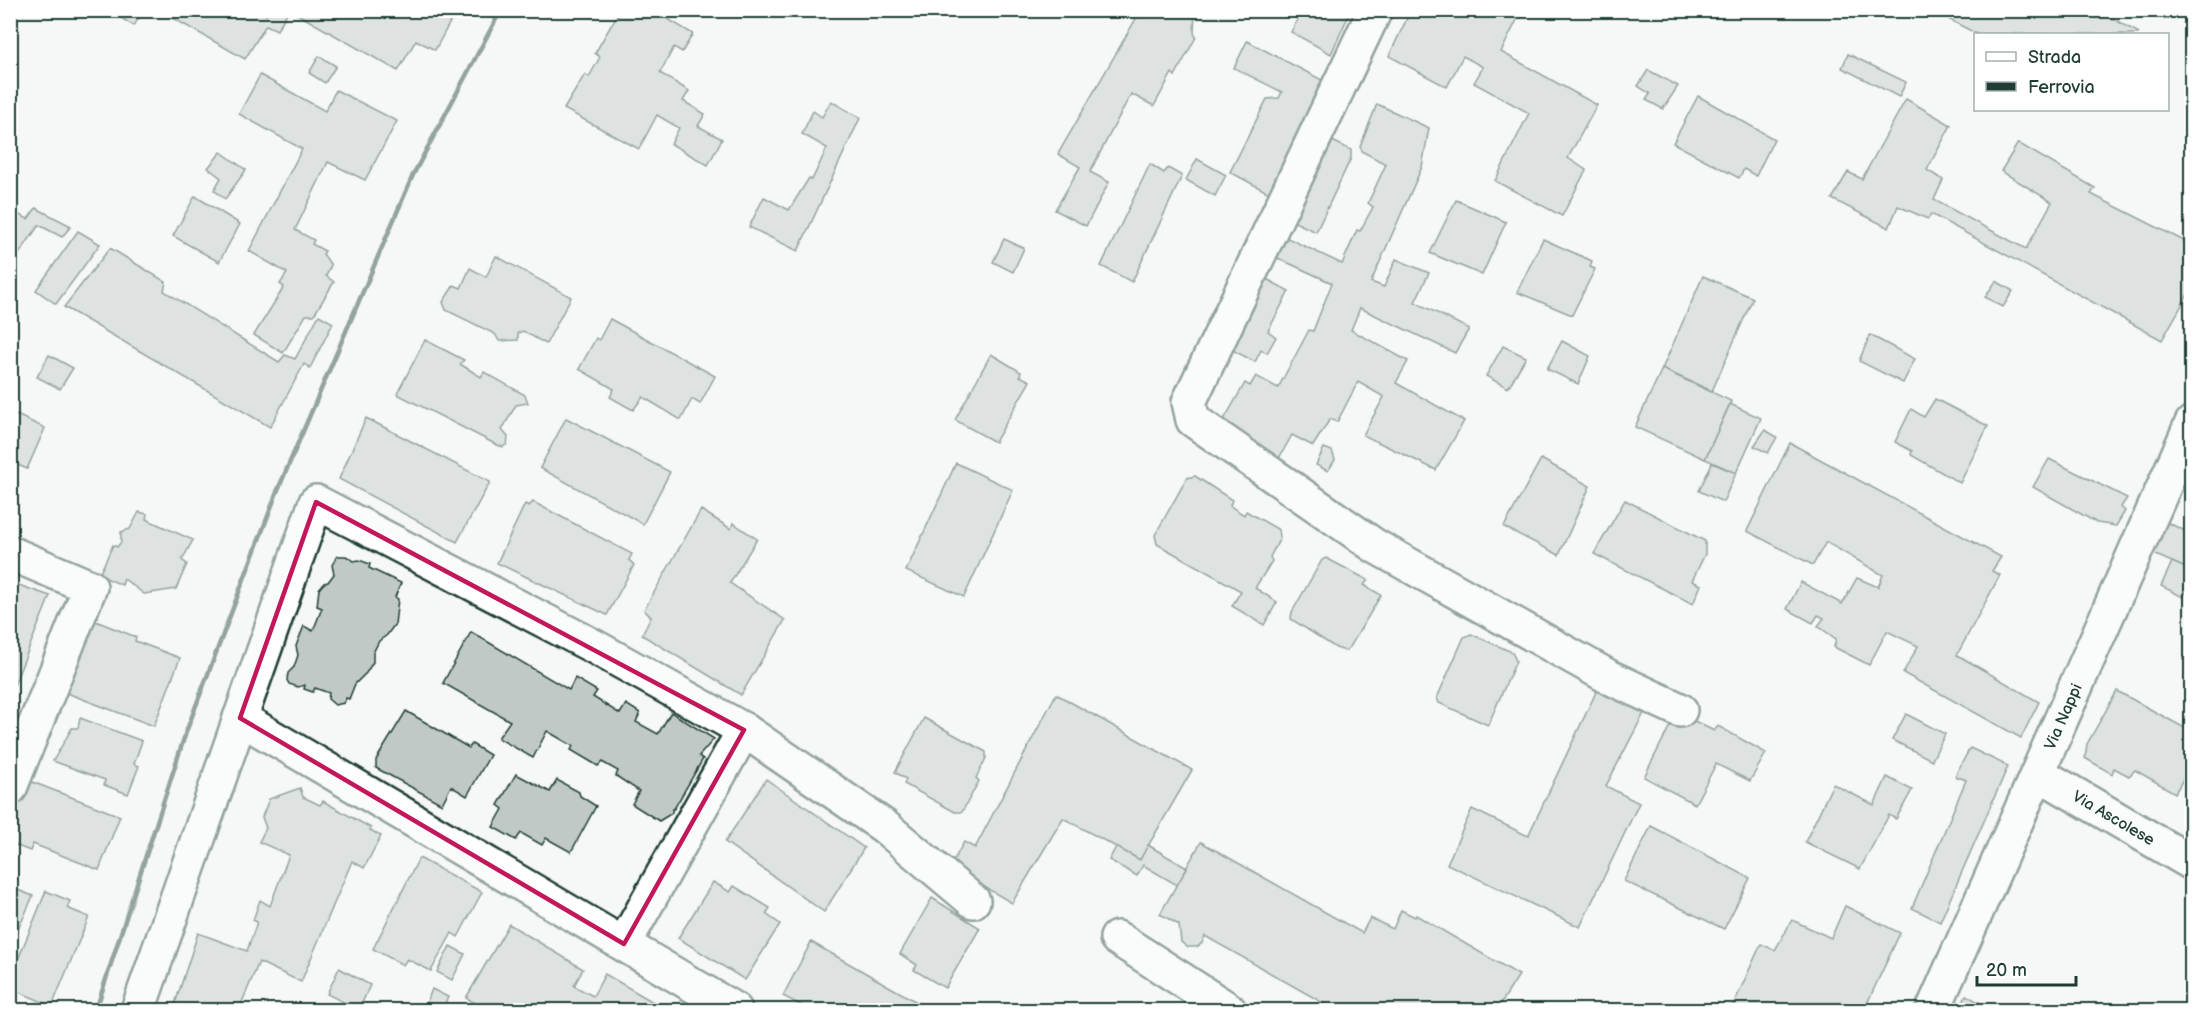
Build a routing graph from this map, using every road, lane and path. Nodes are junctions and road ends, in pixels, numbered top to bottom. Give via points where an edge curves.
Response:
1 (1374, 10) edge
2 (2192, 423) edge
3 (10, 553) edge
4 (1680, 710) dead end
5 (240, 718) junction
6 (744, 730) junction
7 (2038, 773) junction
8 (10, 789) edge
9 (2192, 863) edge
10 (973, 902) dead end
11 (1117, 938) dead end
12 (624, 945) junction
13 (138, 1011) edge
14 (735, 1011) edge
15 (1228, 1011) edge
16 (1933, 1011) edge

1 - 4 street via 1189,402 1193,420 1375,546 1609,676
2 - 7 street, Via Nappi
3 - 8 street via 90,587
5 - 6 street via 316,502 595,647
5 - 12 street
5 - 13 street
6 - 10 street via 885,827
6 - 12 street
7 - 9 street, Via Ascolese
7 - 16 street, Via Nappi
11 - 15 street
12 - 14 street

